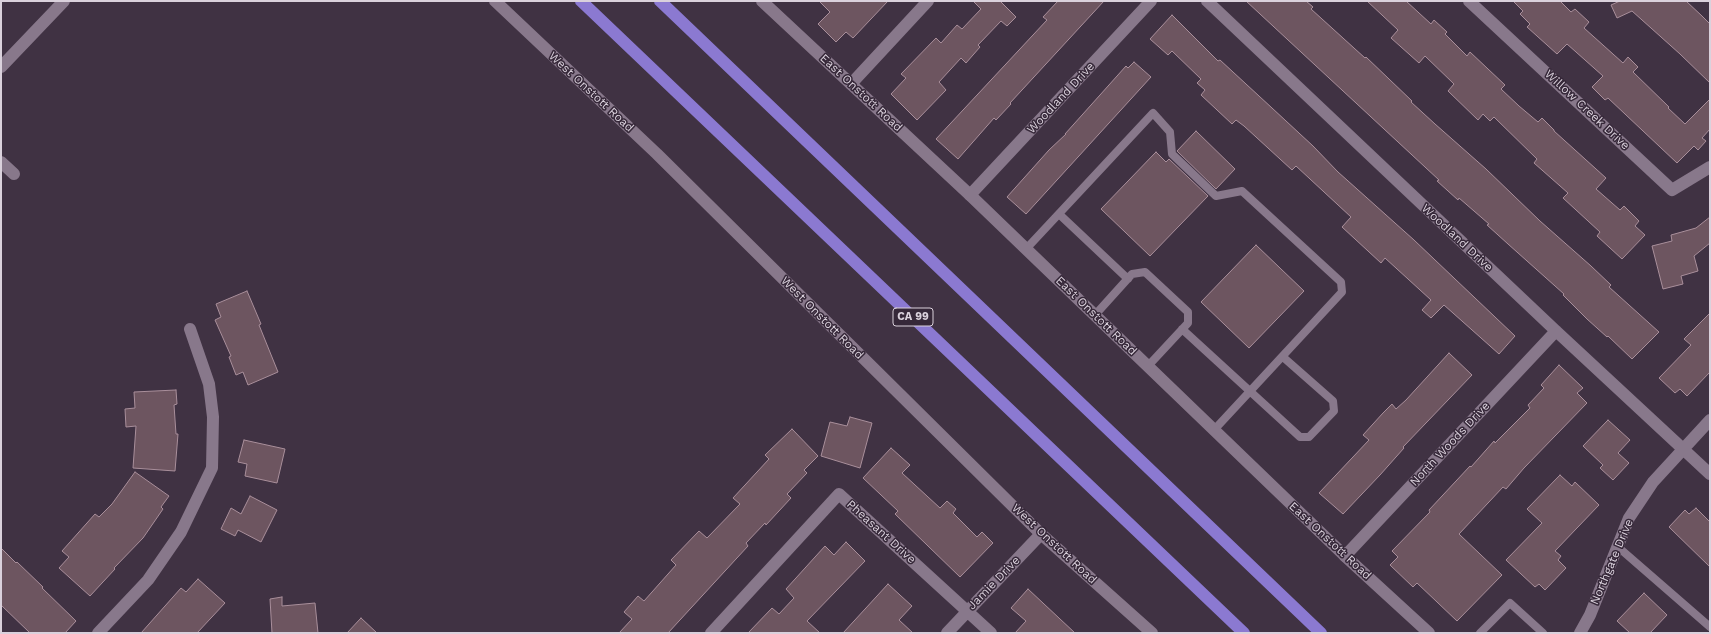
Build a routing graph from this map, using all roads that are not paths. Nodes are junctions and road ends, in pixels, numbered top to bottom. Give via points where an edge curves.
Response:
1 (64, 1) edge
2 (495, 1) edge
3 (582, 1) edge
4 (660, 1) edge
5 (762, 1) edge
6 (928, 1) edge
7 (1151, 1) edge
8 (1207, 1) edge
9 (1469, 1) edge
10 (1, 67) edge
11 (851, 84) junction
12 (1, 162) edge
13 (1710, 167) edge
14 (14, 174) dead end
15 (970, 195) junction
16 (1059, 214) junction
17 (1026, 249) junction
18 (1128, 279) junction
19 (1095, 315) junction
20 (190, 329) dead end
21 (1182, 329) junction
22 (1556, 331) junction
23 (1283, 356) junction
24 (1148, 366) junction
25 (1250, 392) junction
26 (1710, 420) edge
27 (1214, 430) junction
28 (1683, 449) junction
29 (1710, 474) edge
30 (1041, 534) junction
31 (1618, 547) junction
32 (1345, 556) junction
33 (967, 611) junction
34 (1710, 627) edge
35 (1485, 631) edge
36 (1540, 632) edge
37 (98, 633) edge
38 (711, 633) edge
39 (947, 633) edge
40 (991, 633) edge
41 (1152, 633) edge
42 (1244, 633) edge
43 (1321, 633) edge
44 (1429, 633) edge
45 (1580, 633) edge

1 - 10 street
2 - 30 street, West Onstott Road via 657,154
3 - 42 highway, CA 99
4 - 43 highway
5 - 11 street, East Onstott Road
6 - 11 street
7 - 15 street, Woodland Drive
8 - 22 street, Woodland Drive
9 - 13 street, Willow Creek Drive via 1672,190
11 - 15 street, East Onstott Road
12 - 14 street
15 - 17 street, East Onstott Road
16 - 17 lane
16 - 18 lane
16 - 23 lane via 1153,113 1170,132 1172,154 1216,196 1242,191 1341,282 1342,292
17 - 19 street, East Onstott Road
18 - 19 lane
18 - 21 lane via 1132,274 1145,272 1188,312 1188,323
19 - 24 street, East Onstott Road
20 - 37 street via 209,384 213,417 212,468 181,532 148,580
21 - 24 lane
21 - 25 lane
22 - 28 street, Woodland Drive
22 - 32 street, North Woods Drive
23 - 25 lane
23 - 25 lane via 1333,401 1334,411 1309,437 1300,437
24 - 27 street, East Onstott Road
25 - 27 lane
26 - 28 street, Northgate Drive
27 - 32 street, East Onstott Road
28 - 29 street, Woodland Drive
28 - 31 street, Northgate Drive via 1653,482 1629,518
30 - 33 street, Jamie Drive
30 - 41 street, West Onstott Road
31 - 34 lane
31 - 45 street, Northgate Drive
32 - 44 street, East Onstott Road
33 - 38 street, Pheasant Drive via 839,494
33 - 39 street, Jamie Drive
33 - 40 street, Pheasant Drive
35 - 36 lane via 1510,603

